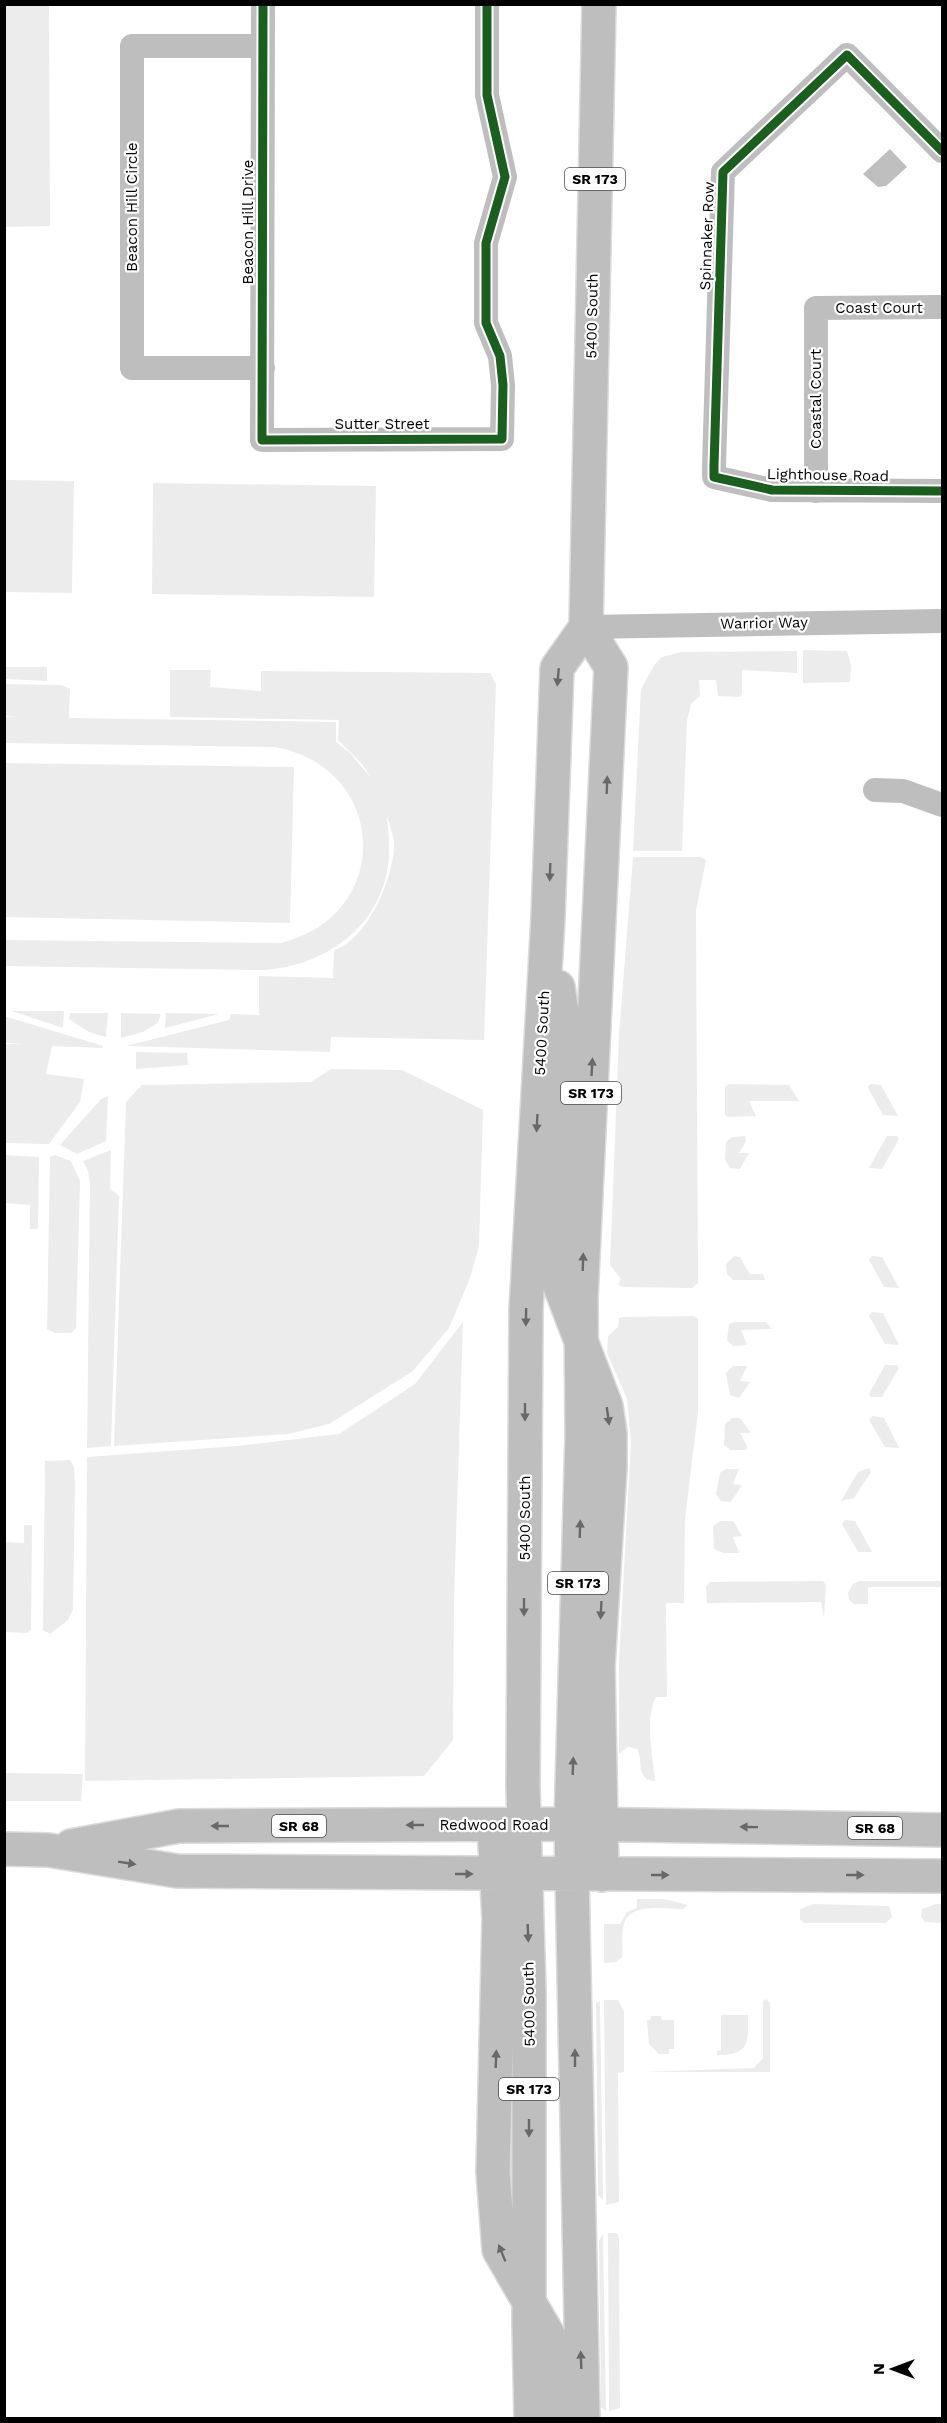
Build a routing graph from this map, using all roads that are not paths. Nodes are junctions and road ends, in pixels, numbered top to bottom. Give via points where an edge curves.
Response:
1 (263, 4) edge
2 (487, 4) edge
3 (599, 4) edge
4 (263, 46) junction
5 (938, 135) edge
6 (816, 308) joint
7 (942, 308) edge
8 (263, 368) junction
9 (262, 440) joint
10 (714, 477) joint
11 (816, 491) junction
12 (942, 491) edge
13 (942, 621) edge
14 (586, 627) junction
15 (875, 789) dead end
16 (942, 805) edge
17 (548, 917) junction
18 (580, 1341) junction
19 (509, 1825) junction
20 (586, 1825) junction
21 (942, 1830) edge
22 (4, 1849) edge
23 (48, 1850) junction
24 (512, 1874) junction
25 (586, 1875) junction
26 (942, 1876) edge
27 (530, 2304) junction
28 (531, 2418) edge
29 (560, 2418) edge
30 (583, 2418) edge

1 - 4 street, Beacon Hill Drive
2 - 9 street, Sutter Street via 487,95 505,177 486,243 486,323 500,356 502,439
3 - 14 main road, 5400 South / SR 173
4 - 8 street, Beacon Hill Drive
4 - 8 street, Beacon Hill Circle via 132,46 132,368
5 - 10 street, Spinnaker Row via 847,55 723,172
6 - 7 street, Coast Court
6 - 11 street, Coastal Court
8 - 9 street, Beacon Hill Drive
10 - 11 street, Lighthouse Road via 760,489
11 - 12 street, Lighthouse Road
13 - 14 street, Warrior Way
14 -> 17 main road, 5400 South / SR 173 via 557,668
18 -> 14 main road, SR 173 via 611,667
15 - 16 street via 903,791
17 - 18 main road via 567,1043 558,1281
17 -> 19 main road, 5400 South / SR 173 via 526,1310
18 - 20 main road via 606,1406 610,1433
19 - 20 main road, Redwood Road / SR 68
19 -> 23 main road, Redwood Road / SR 68 via 179,1826
19 - 24 main road, 5400 South / SR 173
21 -> 20 main road, Redwood Road / SR 68
20 - 25 main road
22 - 23 main road, Redwood Road / SR 68
23 -> 24 main road, Redwood Road / SR 68 via 177,1871
24 - 25 main road, Redwood Road / SR 68
24 - 27 main road, 5400 South / SR 173 via 530,1991
25 -> 26 main road, Redwood Road / SR 68
30 -> 25 main road, SR 173
27 - 28 main road, 5400 South / SR 173
27 - 29 main road via 554,2345

